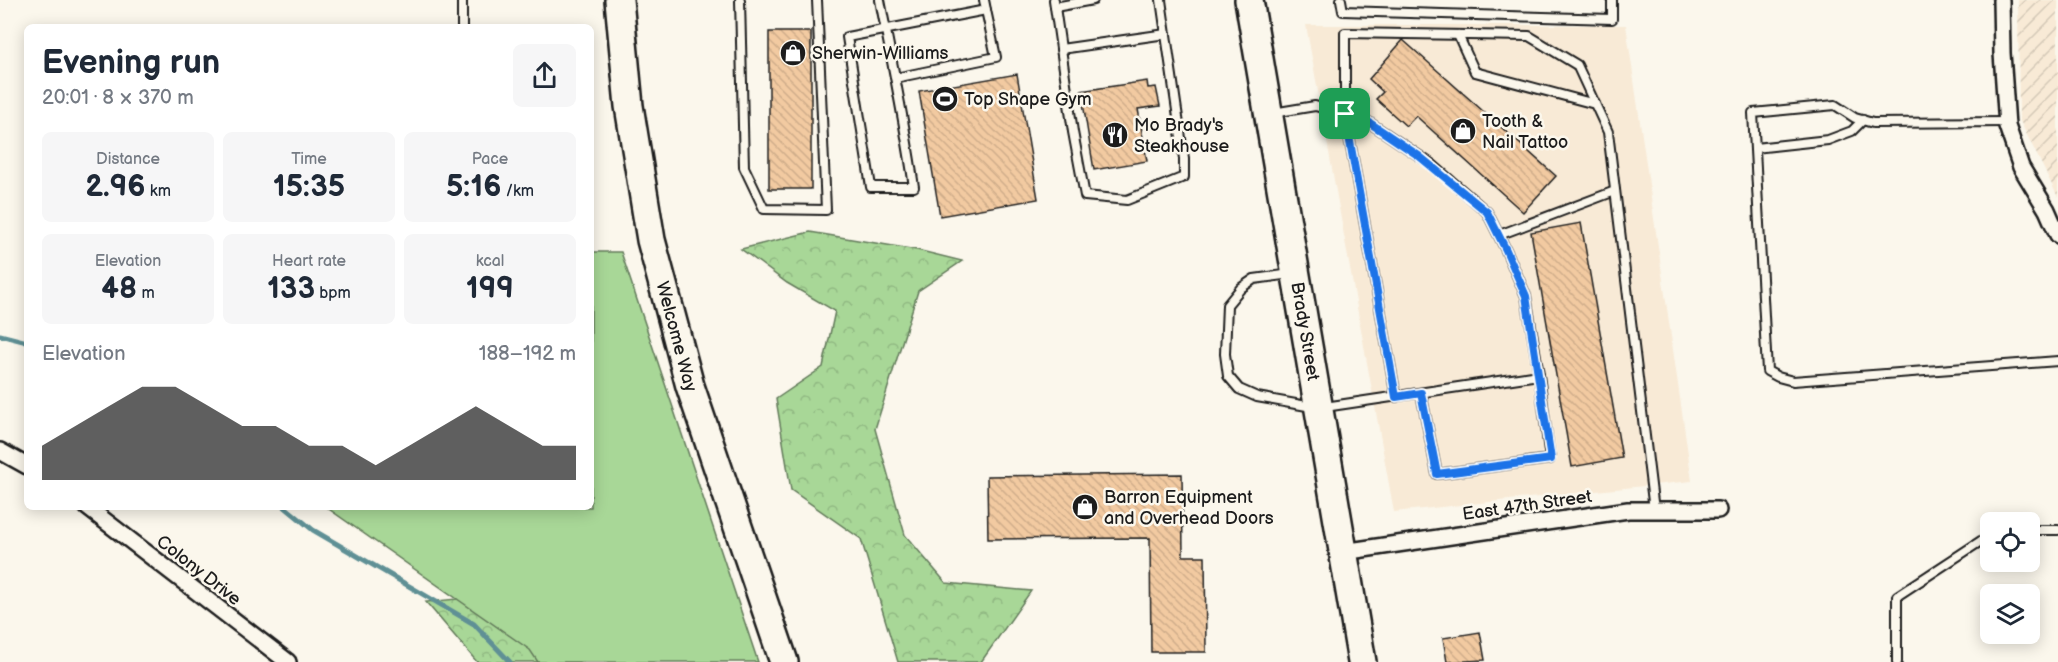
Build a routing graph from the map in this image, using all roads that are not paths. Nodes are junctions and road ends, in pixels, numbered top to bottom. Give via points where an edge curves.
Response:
1 (462, 0) edge
2 (619, 0) edge
3 (740, 0) edge
4 (817, 0) edge
5 (880, 0) edge
6 (984, 0) edge
7 (1094, 0) edge
8 (1161, 0) edge
9 (1249, 0) edge
10 (1341, 0) edge
11 (1612, 0) edge
12 (2001, 0) edge
13 (1054, 3) edge
14 (986, 10) junction
15 (462, 24) edge
16 (886, 29) junction
17 (1166, 34) junction
18 (1458, 35) junction
19 (1061, 49) junction
20 (895, 78) junction
21 (1595, 104) junction
22 (1268, 114) junction
23 (1345, 114) junction
24 (1863, 120) junction
25 (2007, 122) junction
26 (1755, 148) junction
27 (1615, 191) junction
28 (1499, 235) junction
29 (2058, 235) edge
30 (1295, 273) junction
31 (2058, 361) edge
32 (1539, 375) junction
33 (1421, 393) junction
34 (1396, 397) junction
35 (1318, 408) junction
36 (0, 451) edge
37 (24, 464) edge
38 (91, 510) edge
39 (1654, 510) junction
40 (1718, 510) dead end
41 (2040, 530) edge
42 (2058, 530) edge
43 (1980, 542) edge
44 (1343, 552) junction
45 (288, 662) edge
46 (784, 662) edge
47 (1362, 662) edge
48 (1898, 662) edge

1 - 15 lane
2 - 46 highway, Welcome Way via 629,106 651,240 690,386
3 - 4 lane via 744,167 764,209 826,210
5 - 16 lane
6 - 14 lane
7 - 13 lane
8 - 17 lane
9 - 22 highway, Brady Street
10 - 11 lane via 1343,11 1612,19
12 - 25 street
13 - 19 lane
14 - 16 lane
14 - 20 lane via 996,57
16 - 20 lane
16 - 20 lane via 848,37 871,187 914,187
17 - 19 lane
17 - 19 lane via 1184,177 1127,200 1085,196
18 - 21 lane via 1475,72
18 - 21 lane via 1529,36 1577,65
18 - 23 lane via 1345,33
21 - 27 lane via 1608,132
22 - 23 lane via 1315,106
22 - 30 highway, Brady Street
23 - 28 lane via 1364,119 1433,165 1487,212
23 - 34 lane
24 - 25 lane
24 - 26 lane via 1852,131 1827,140
24 - 26 lane via 1835,105 1754,113
25 - 29 street via 2021,167
26 - 31 lane via 1767,371 1792,381
27 - 28 lane
27 - 39 lane
28 - 32 lane via 1526,296
30 - 35 highway, Brady Street
30 - 35 lane via 1254,279 1227,306 1228,376 1239,389 1257,397
32 - 33 lane
32 - 33 lane via 1551,459 1437,474
33 - 34 lane
34 - 35 lane
35 - 44 highway, Brady Street
36 - 37 street
38 - 45 street, Colony Drive
39 - 40 street, East 47th Street
39 - 44 street, East 47th Street via 1628,510
41 - 42 lane
43 - 48 lane via 1897,596
44 - 47 highway, Brady Street

